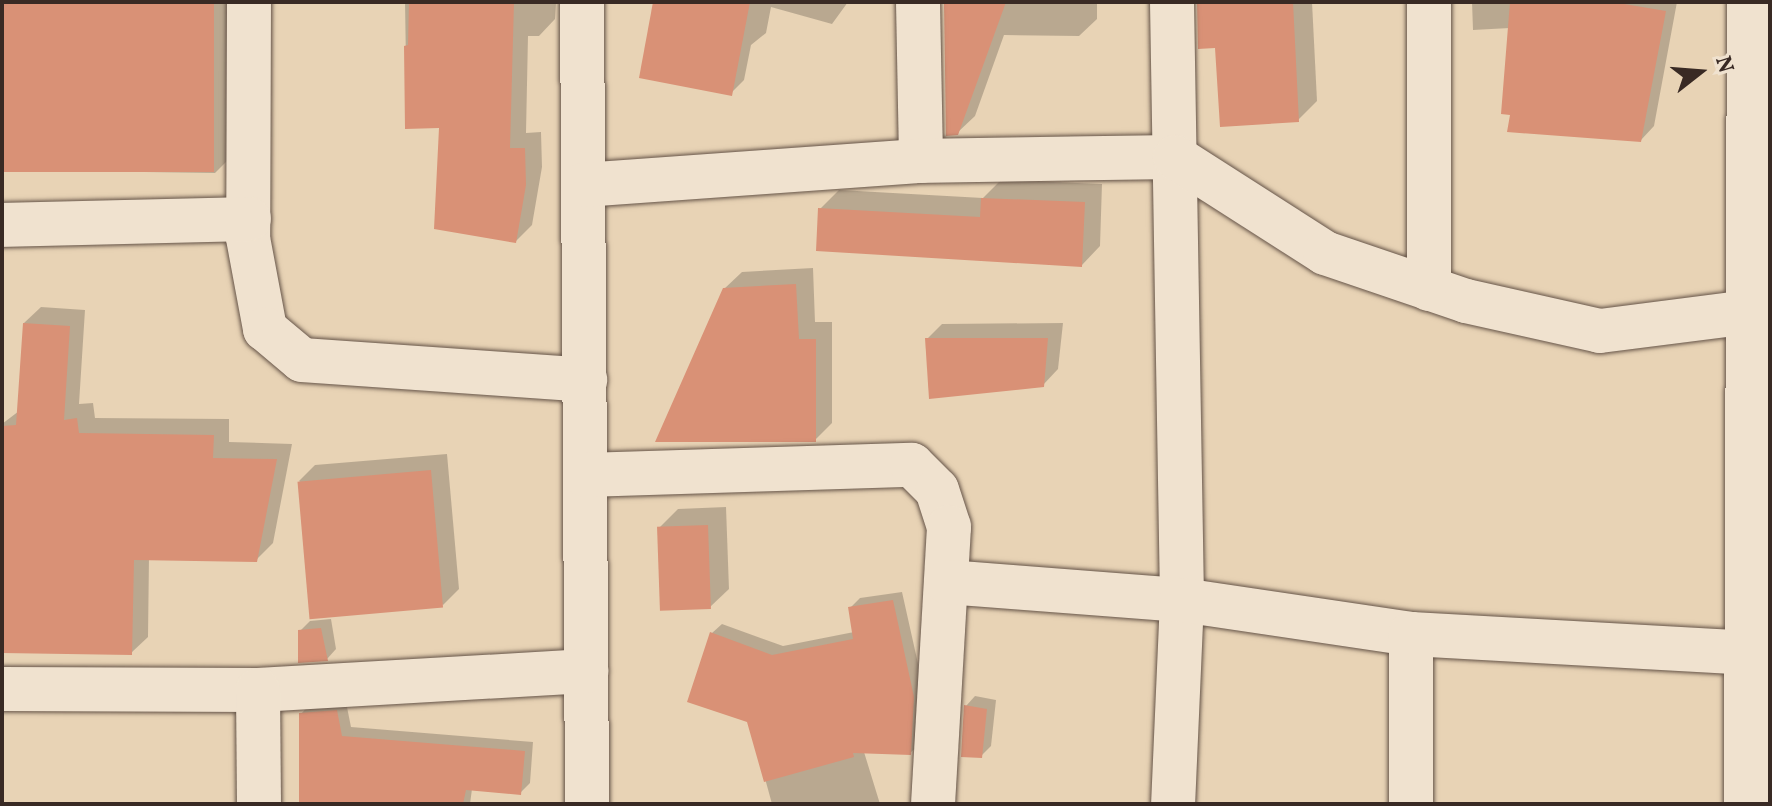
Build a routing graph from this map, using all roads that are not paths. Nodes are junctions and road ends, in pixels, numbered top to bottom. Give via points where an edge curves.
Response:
1 (249, 2) edge
2 (582, 2) edge
3 (918, 2) edge
4 (1172, 2) edge
5 (1429, 2) edge
6 (1749, 2) edge
7 (1760, 134) edge
8 (1175, 157) junction
9 (921, 161) junction
10 (583, 185) junction
11 (249, 219) junction
12 (2, 225) edge
13 (1429, 289) junction
14 (1748, 312) junction
15 (585, 380) junction
16 (585, 475) junction
17 (947, 582) junction
18 (1182, 600) junction
19 (1411, 634) junction
20 (1747, 653) junction
21 (586, 671) junction
22 (2, 689) edge
23 (258, 690) junction
24 (259, 804) edge
25 (587, 804) edge
26 (933, 804) edge
27 (1173, 804) edge
28 (1411, 804) edge
29 (1746, 804) edge

1 - 11 street
2 - 10 street
3 - 9 street
4 - 8 street
5 - 13 street
6 - 7 street
7 - 14 street
8 - 9 street
8 - 13 street via 1325,253
8 - 18 street
9 - 10 street
10 - 15 street
11 - 12 street
11 - 15 street via 254,290 265,329 302,360
13 - 14 street via 1600,331
14 - 20 street
15 - 16 street
16 - 17 street via 912,465 937,490 949,527
16 - 21 street
17 - 18 street
17 - 26 street
18 - 19 street
18 - 27 street
19 - 20 street
19 - 28 street
20 - 29 street
21 - 23 street
21 - 25 street
22 - 23 street
23 - 24 street

